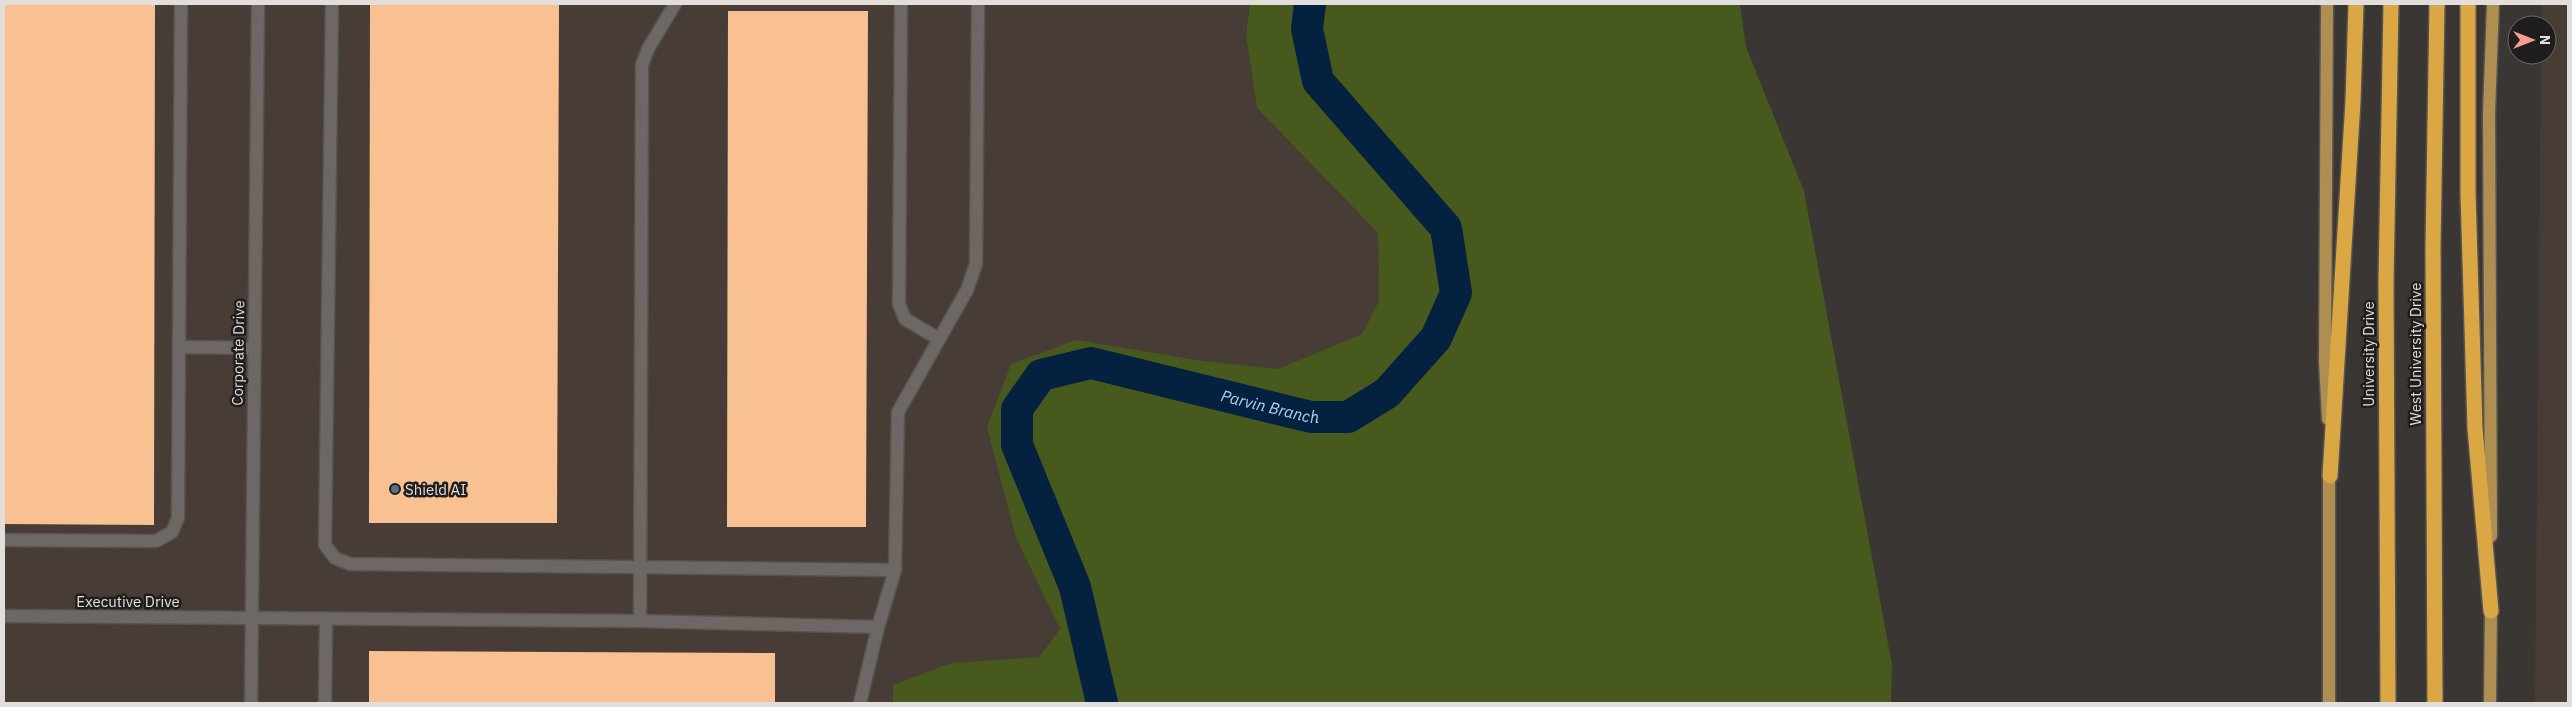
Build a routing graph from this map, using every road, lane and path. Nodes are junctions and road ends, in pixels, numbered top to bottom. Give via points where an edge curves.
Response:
1 (180, 4) edge
2 (258, 4) edge
3 (332, 4) edge
4 (675, 4) edge
5 (901, 4) edge
6 (978, 4) edge
7 (2327, 4) edge
8 (2356, 4) edge
9 (2391, 4) edge
10 (2437, 4) edge
11 (2468, 4) edge
12 (2493, 4) edge
13 (939, 339) junction
14 (178, 347) junction
15 (255, 348) junction
16 (2330, 476) junction
17 (4, 540) edge
18 (640, 568) junction
19 (895, 570) junction
20 (2491, 611) junction
21 (4, 616) edge
22 (252, 618) junction
23 (326, 619) junction
24 (640, 621) junction
25 (878, 627) junction
26 (251, 703) edge
27 (325, 703) edge
28 (860, 703) edge
29 (2329, 703) edge
30 (2388, 703) edge
31 (2435, 703) edge
32 (2490, 703) edge

1 - 14 street
2 - 15 street, Corporate Drive
3 - 18 street via 325,545 335,558 350,564
4 - 18 street via 648,49 642,66
5 - 13 street via 899,304 905,319
6 - 13 street via 976,264 967,290
7 - 16 main road via 2326,362
8 - 16 highway
9 - 30 highway, University Drive via 2386,283
10 - 31 highway, West University Drive via 2433,247
11 - 20 highway via 2468,193 2475,428
12 - 20 main road via 2489,113
13 - 19 street via 898,412
14 - 15 street
14 - 17 street via 178,518 172,532 156,541
15 - 22 street, Corporate Drive
16 - 29 main road
18 - 19 street
18 - 24 street
19 - 25 street
20 - 32 main road
21 - 22 street, Executive Drive
22 - 23 street, Executive Drive
22 - 26 street, Corporate Drive
23 - 24 street, Executive Drive
23 - 27 street
24 - 25 street, Executive Drive
25 - 28 street

